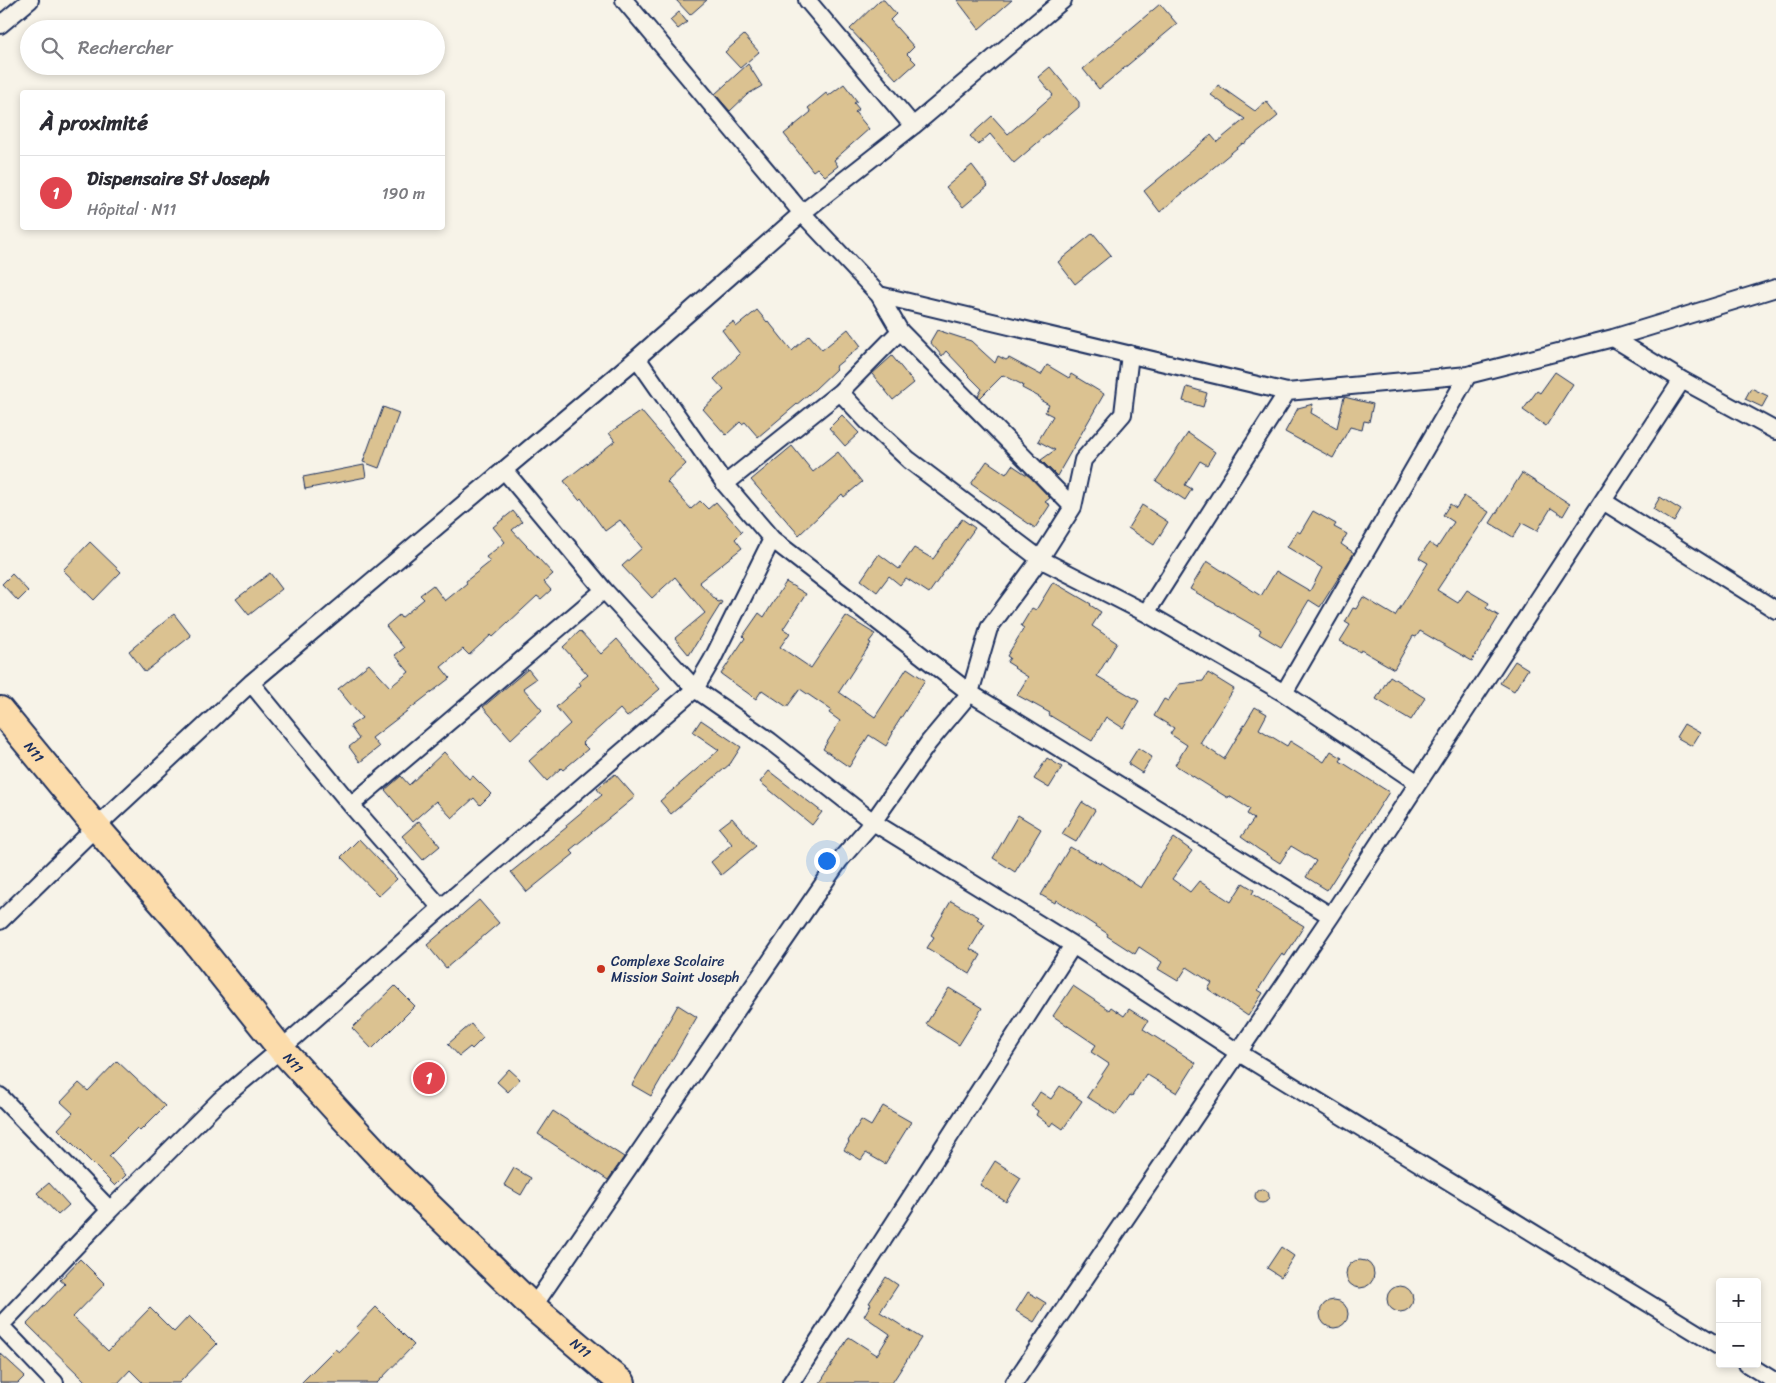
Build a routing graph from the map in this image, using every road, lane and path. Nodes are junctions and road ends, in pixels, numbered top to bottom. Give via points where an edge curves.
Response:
1 (30, 0) edge
2 (624, 0) edge
3 (807, 0) edge
4 (1063, 0) edge
5 (3, 18) edge
6 (913, 126) junction
7 (802, 213) junction
8 (1776, 288) edge
9 (879, 295) junction
10 (900, 332) junction
11 (1613, 338) junction
12 (1130, 354) junction
13 (637, 358) junction
14 (1468, 375) junction
15 (1682, 380) junction
16 (840, 392) junction
17 (1287, 392) junction
18 (1776, 431) edge
19 (504, 470) junction
20 (726, 484) junction
21 (1603, 501) junction
22 (1073, 507) junction
23 (772, 539) junction
24 (1040, 559) junction
25 (604, 590) junction
26 (1776, 610) edge
27 (1146, 613) junction
28 (251, 682) junction
29 (695, 690) junction
30 (970, 693) junction
31 (1284, 693) junction
32 (0, 710) edge
33 (1418, 783) junction
34 (351, 805) junction
35 (873, 822) junction
36 (96, 826) junction
37 (441, 908) junction
38 (1331, 916) junction
39 (1, 918) edge
40 (1073, 945) junction
41 (281, 1049) junction
42 (1239, 1052) junction
43 (0, 1096) edge
44 (110, 1210) junction
45 (533, 1307) junction
46 (0, 1326) edge
47 (1716, 1345) edge
48 (1753, 1368) edge
49 (1776, 1382) edge
50 (55, 1383) edge
51 (622, 1383) edge
52 (790, 1383) edge
53 (1014, 1383) edge

1 - 5 street
2 - 7 street
3 - 6 street
4 - 6 street
6 - 7 street
7 - 9 street
7 - 13 street
8 - 11 street
9 - 10 street
9 - 12 street
10 - 16 street
10 - 22 street
11 - 14 street
11 - 15 street
12 - 17 street
12 - 22 street via 1123,414 1083,460
13 - 19 street
13 - 20 street
14 - 17 street
14 - 31 street
15 - 18 street
15 - 21 street
16 - 20 street
16 - 24 street via 909,460
17 - 27 street
19 - 25 street
19 - 28 street
20 - 23 street
21 - 26 street
21 - 33 street
22 - 24 street
23 - 29 street
23 - 30 street
24 - 27 street
24 - 30 street via 989,628
25 - 29 street
25 - 34 street
27 - 31 street
28 - 34 street
28 - 36 street
29 - 35 street via 770,741
29 - 37 street
30 - 35 street via 929,742
30 - 38 street
31 - 33 street
32 - 36 main road, N11
33 - 38 street
34 - 37 street
35 - 40 street
35 - 45 street via 839,861
36 - 39 street
36 - 41 main road, N11
37 - 41 street
38 - 42 street
40 - 42 street
40 - 52 street
41 - 44 street via 220,1100
41 - 45 main road, N11 via 396,1174
42 - 47 street
42 - 53 street
43 - 44 street
44 - 46 street
45 - 51 main road, N11
46 - 50 street
48 - 49 street

